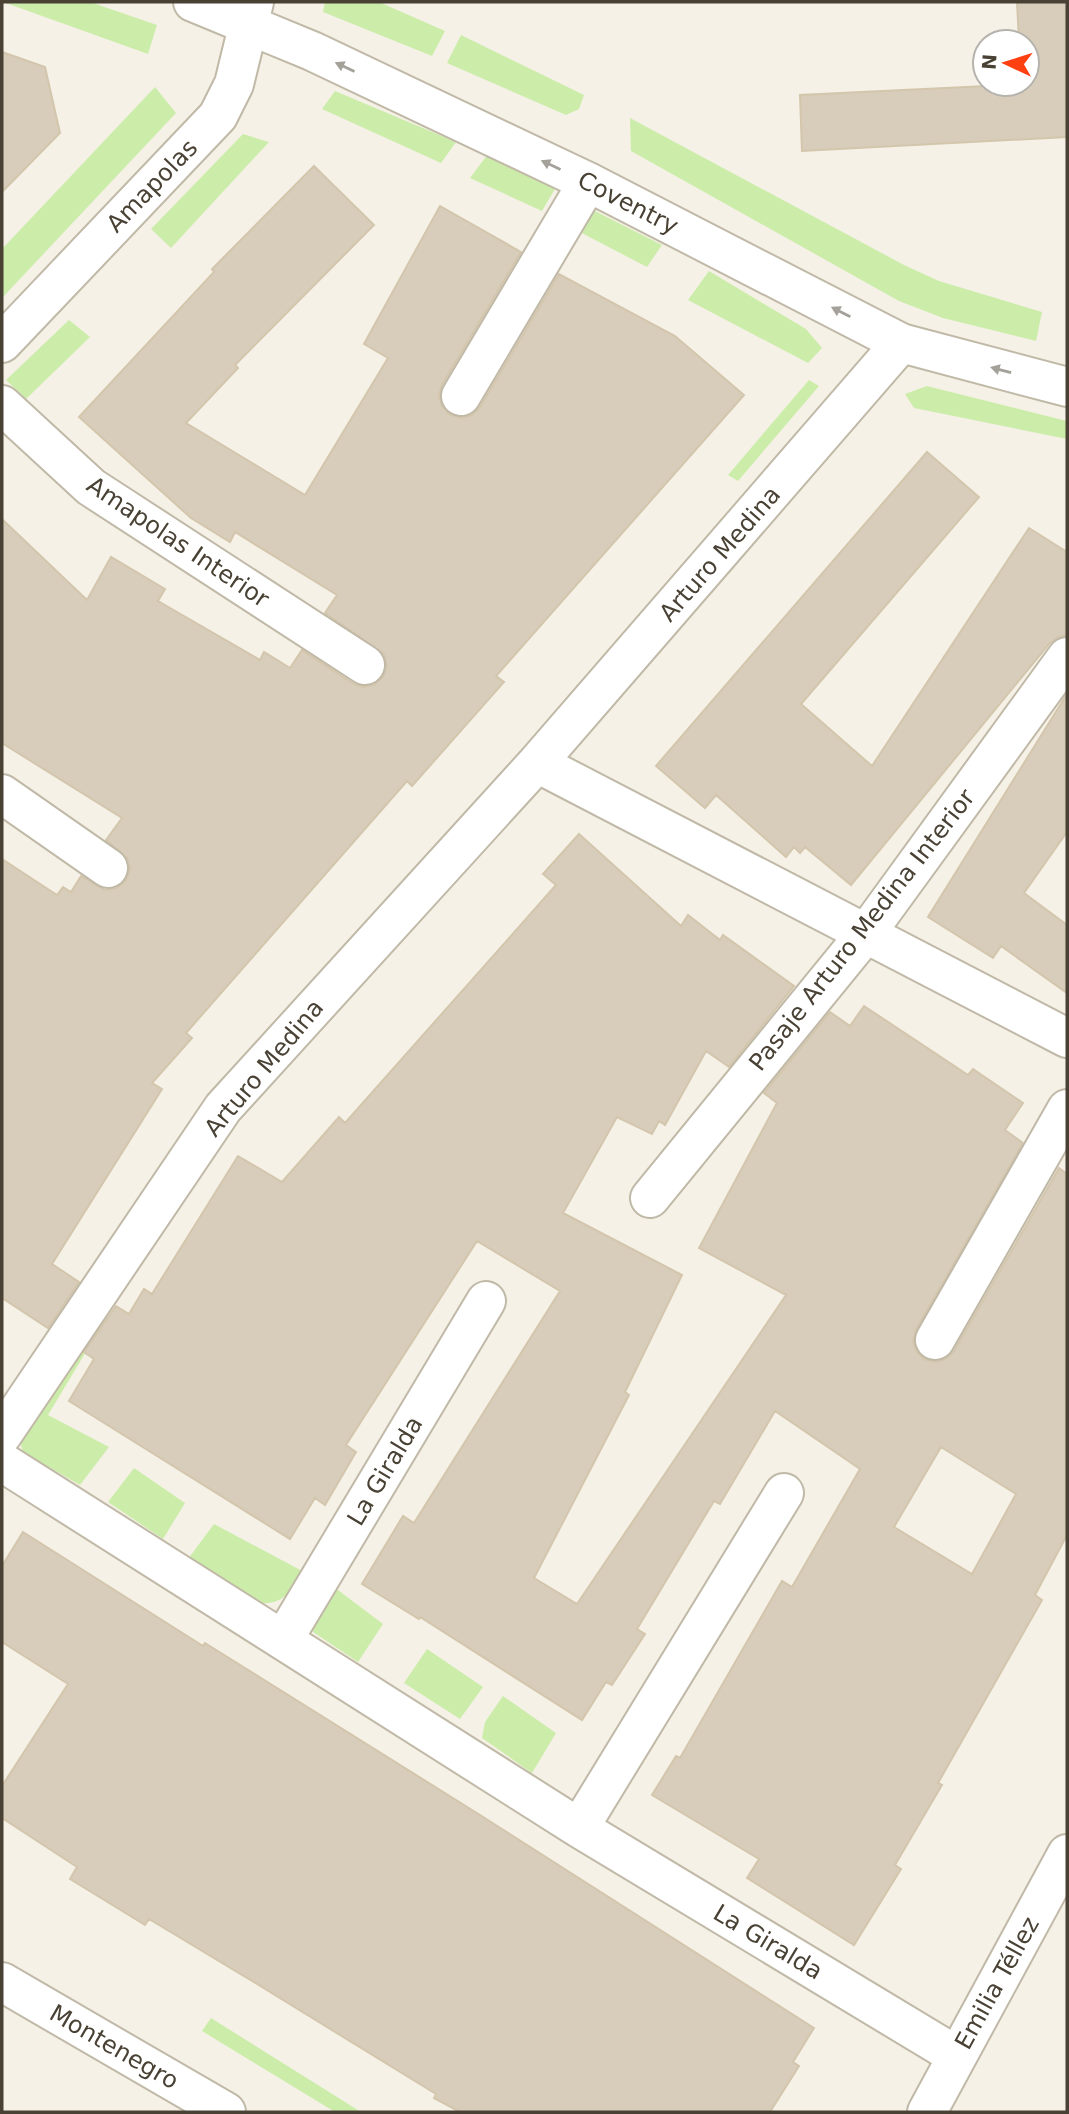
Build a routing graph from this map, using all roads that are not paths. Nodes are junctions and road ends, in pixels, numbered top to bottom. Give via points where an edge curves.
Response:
1 (193, 2) edge
2 (252, 13) edge
3 (588, 182) junction
4 (2, 343) edge
5 (901, 344) junction
6 (1067, 387) edge
7 (461, 396) dead end
8 (2, 405) edge
9 (1067, 657) edge
10 (365, 665) dead end
11 (537, 763) junction
12 (2, 794) edge
13 (108, 868) dead end
14 (867, 932) junction
15 (1067, 1038) edge
16 (1067, 1109) edge
17 (650, 1198) dead end
18 (486, 1301) dead end
19 (935, 1340) dead end
20 (2, 1435) edge
21 (2, 1462) edge
22 (784, 1493) dead end
23 (283, 1640) junction
24 (579, 1828) junction
25 (1067, 1854) edge
26 (2, 1982) edge
27 (957, 2056) junction
28 (188, 2103) edge
29 (226, 2112) edge
30 (927, 2112) edge

1 - 2 street, Coventry
3 -> 2 street, Coventry
2 - 4 street, Amapolas via 234,84 218,116
5 -> 3 street, Coventry
3 - 7 street
6 -> 5 street, Coventry
5 - 11 street, Arturo Medina
8 - 10 street, Amapolas Interior via 91,487
9 - 14 street, Pasaje Arturo Medina Interior
11 - 14 street
11 - 20 street, Arturo Medina via 223,1108
12 - 13 street
14 - 15 street
14 - 17 street, Pasaje Arturo Medina Interior
16 - 19 street
18 - 23 street, La Giralda
21 - 23 street, La Giralda
22 - 24 street
23 - 24 street, La Giralda
24 - 27 street, La Giralda
25 - 27 street, Emilia Téllez
26 - 28 street, Montenegro
27 - 30 street, Emilia Téllez
28 - 29 street, Montenegro

